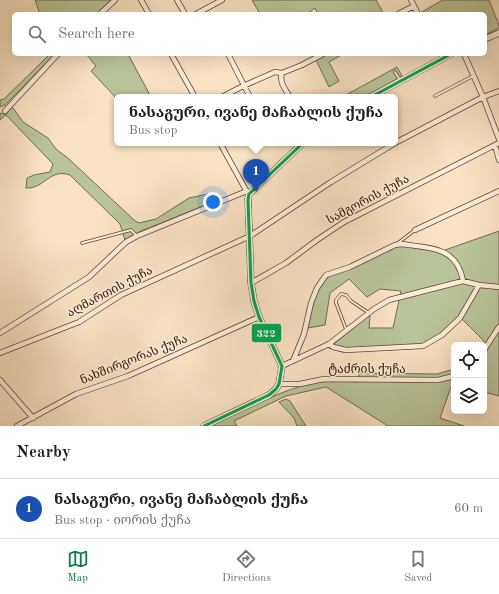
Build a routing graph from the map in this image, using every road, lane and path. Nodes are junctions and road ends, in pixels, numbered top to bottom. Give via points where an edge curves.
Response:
1 (115, 0) edge
2 (140, 0) edge
3 (177, 0) edge
4 (222, 0) edge
5 (411, 0) edge
6 (414, 6) junction
7 (102, 12) edge
8 (148, 12) edge
9 (184, 12) edge
10 (200, 12) edge
11 (402, 12) edge
12 (417, 12) edge
13 (499, 33) edge
14 (487, 38) edge
15 (56, 56) edge
16 (172, 56) edge
17 (229, 56) edge
18 (319, 56) edge
19 (442, 56) edge
20 (465, 56) edge
21 (395, 72) dead end
22 (282, 73) junction
23 (474, 76) junction
24 (400, 80) junction
25 (244, 86) junction
26 (499, 91) edge
27 (193, 94) edge
28 (228, 94) edge
29 (248, 94) edge
30 (288, 94) edge
31 (376, 94) edge
32 (436, 96) dead end
33 (484, 97) junction
34 (5, 111) dead end
35 (499, 139) edge
36 (398, 141) edge
37 (497, 144) edge
38 (222, 146) edge
39 (299, 146) edge
40 (390, 146) edge
41 (499, 160) edge
42 (499, 191) edge
43 (248, 193) junction
44 (415, 230) joint
45 (137, 236) junction
46 (250, 236) junction
47 (82, 243) dead end
48 (398, 244) junction
49 (463, 281) junction
50 (251, 282) junction
51 (478, 285) junction
52 (499, 287) edge
53 (369, 312) junction
54 (259, 317) junction
55 (499, 327) edge
56 (346, 330) junction
57 (0, 333) edge
58 (329, 344) junction
59 (487, 345) edge
60 (0, 353) edge
61 (293, 361) junction
62 (282, 366) junction
63 (451, 377) edge
64 (0, 380) edge
65 (279, 384) junction
66 (33, 418) junction
67 (17, 426) edge
68 (204, 426) edge

1 - 7 street
2 - 8 street
3 - 9 street
4 - 10 street
5 - 6 street
6 - 11 street
6 - 12 street
13 - 14 street
15 - 34 street
16 - 27 street
17 - 25 street
18 - 22 street
19 - 24 street
20 - 23 street
21 - 24 lane
22 - 25 street via 274,72
22 - 30 street via 280,78
23 - 32 lane
23 - 33 street
24 - 31 street
25 - 28 street
25 - 29 street
26 - 33 street, აღმართის ქუჩა
33 - 35 street
33 - 36 street, აღმართის ქუჩა
37 - 41 street
37 - 50 street, სამგორის ქუჩა via 344,222 286,262
38 - 43 street
39 - 43 street
40 - 46 street, აღმართის ქუჩა
42 - 44 street
43 - 45 street
43 - 46 street
44 - 48 lane
45 - 47 lane via 131,230
45 - 57 street via 126,242 89,277
46 - 50 street
46 - 60 street, აღმართის ქუჩა via 121,295 80,322
48 - 49 street via 444,251 459,267
48 - 61 street via 350,267 326,275 311,303 304,334
49 - 51 street
49 - 53 street via 389,300
50 - 54 street
51 - 52 street
51 - 58 street via 460,318 442,335 423,346 346,350 333,348
53 - 56 street
53 - 56 lane via 351,301 346,294 341,294 336,304
54 - 62 street
54 - 66 street, ნახშირგორას ქუჩა via 135,372 76,394
55 - 59 street
56 - 58 street
58 - 61 street
61 - 62 street
62 - 65 street
63 - 65 street, ტაძრის ქუჩა via 438,380 324,379 300,384
64 - 66 street
65 - 68 street via 269,395
66 - 67 street, ნახშირგორას ქუჩა

